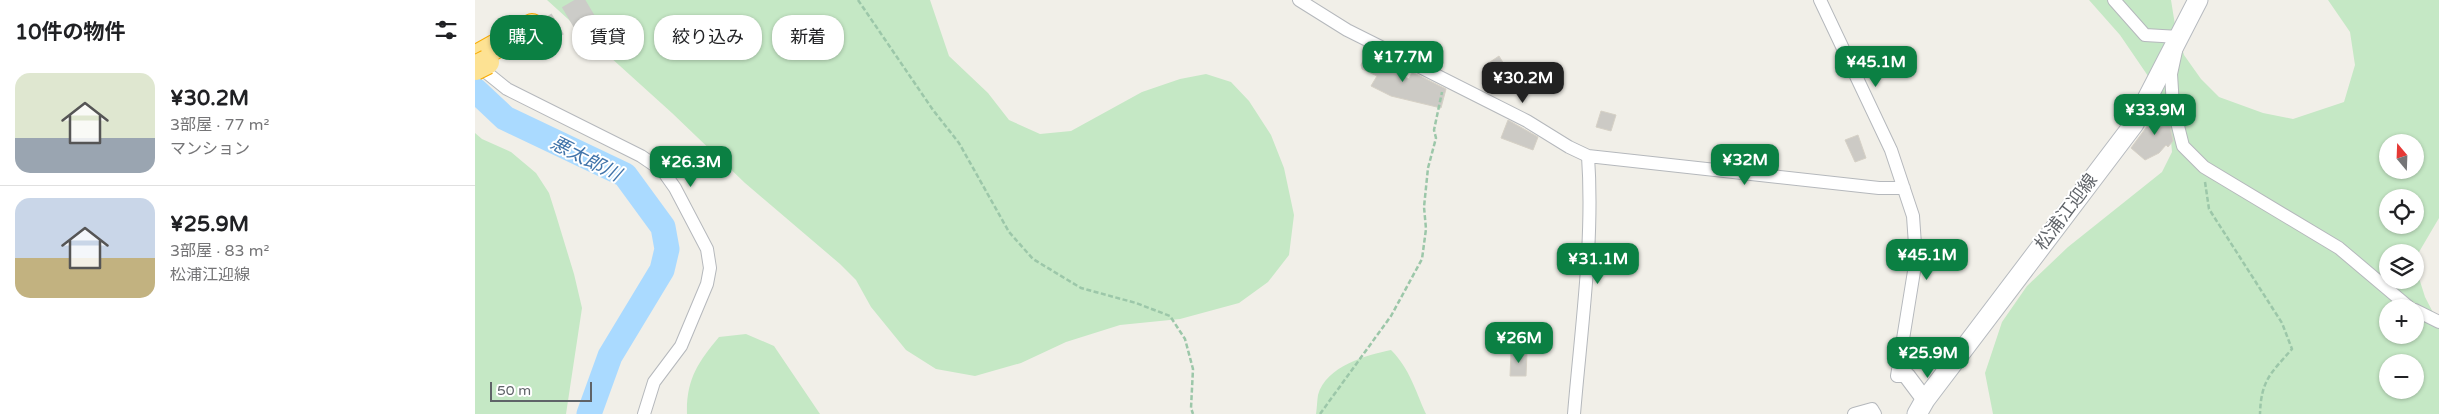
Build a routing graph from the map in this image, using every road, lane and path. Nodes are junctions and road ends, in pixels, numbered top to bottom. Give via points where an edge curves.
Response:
1 (858, 0) edge
2 (1299, 0) edge
3 (1820, 0) edge
4 (2114, 0) edge
5 (2197, 0) edge
6 (2179, 38) junction
7 (490, 55) edge
8 (479, 61) edge
9 (1444, 81) junction
10 (1588, 156) junction
11 (2204, 167) junction
12 (1904, 188) junction
13 (2399, 299) edge
14 (2424, 314) edge
15 (2439, 322) edge
16 (1907, 376) joint
17 (1921, 407) edge
18 (644, 414) edge
19 (1193, 414) edge
20 (1320, 414) edge
21 (1574, 414) edge
22 (1854, 414) edge
23 (1875, 414) edge
24 (2260, 414) edge

1 - 19 path via 959,143 1009,232 1033,259 1081,288 1170,316 1185,339 1193,369
2 - 9 street via 1392,56
3 - 12 street via 1891,150
4 - 6 street via 2145,36
5 - 6 main road, 松浦江迎線
6 - 11 street via 2171,74 2173,106 2183,146
6 - 17 main road, 松浦江迎線 via 2134,124
7 - 8 highway
8 - 18 street via 507,89 641,156 663,171 707,249 710,268 707,284 681,346 654,382
9 - 10 street via 1527,121 1569,148
9 - 20 path via 1428,168 1422,259 1391,316
10 - 12 street via 1879,188
10 - 21 street via 1586,265
11 - 13 street via 2339,248
11 - 24 path via 2209,209 2282,323 2292,349 2263,386
12 - 16 street via 1916,235 1913,287 1897,376
14 - 15 street
16 - 17 street
22 - 23 street via 1871,409

